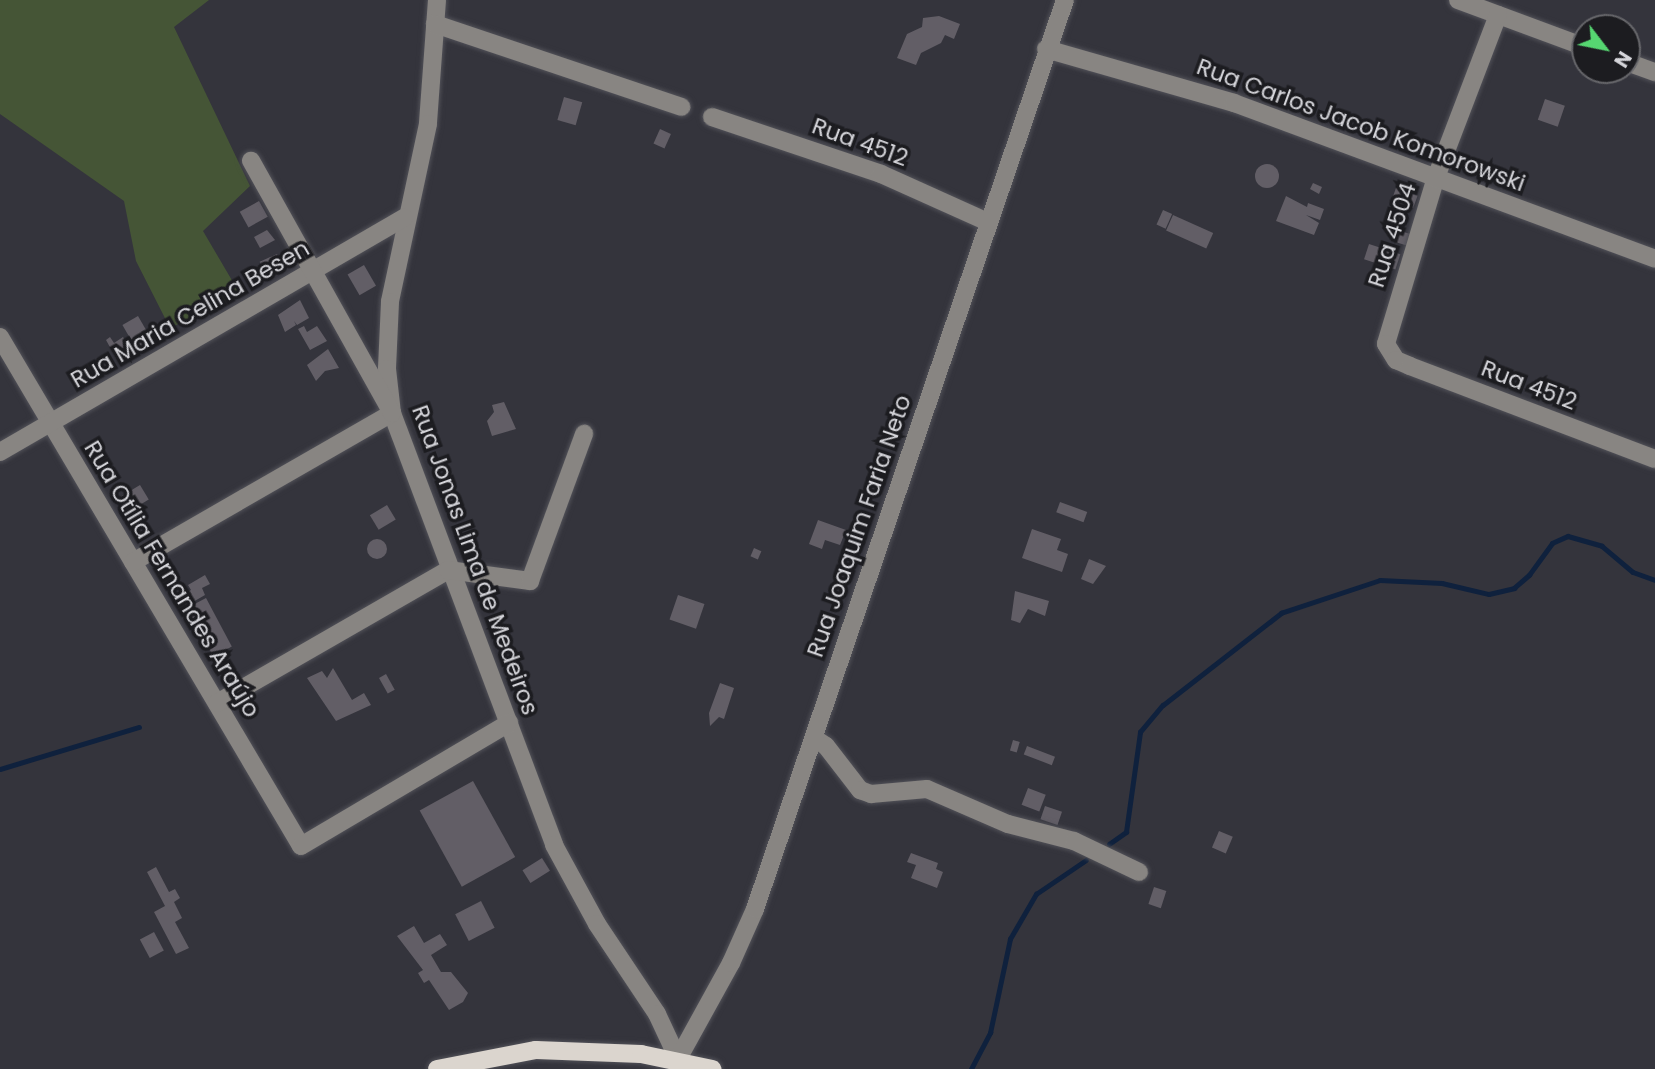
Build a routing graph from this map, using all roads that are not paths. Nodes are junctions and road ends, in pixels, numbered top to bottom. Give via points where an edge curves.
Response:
1 (437, 0) edge
2 (1065, 0) edge
3 (1458, 0) edge
4 (1498, 15) junction
5 (435, 24) junction
6 (1571, 42) edge
7 (1046, 48) junction
8 (681, 107) dead end
9 (712, 117) dead end
10 (251, 160) dead end
11 (1436, 177) junction
12 (404, 218) junction
13 (988, 222) junction
14 (1655, 259) edge
15 (313, 271) junction
16 (0, 337) edge
17 (1390, 352) joint
18 (392, 413) junction
19 (51, 423) junction
20 (584, 434) dead end
21 (0, 452) edge
22 (1655, 459) edge
23 (133, 562) junction
24 (448, 570) junction
25 (217, 704) junction
26 (509, 723) junction
27 (814, 738) junction
28 (1139, 872) dead end
29 (678, 1059) junction
30 (437, 1069) edge
31 (712, 1069) edge

1 - 5 street, Rua Jonas Lima de Medeiros
2 - 7 street, Rua Joaquim Faria Neto
3 - 4 street
4 - 6 street
4 - 11 street, Rua 4504
5 - 8 street
5 - 12 street, Rua Jonas Lima de Medeiros via 428,124
7 - 11 street, Rua Carlos Jacob Komorowski via 1212,95
7 - 13 street, Rua Joaquim Faria Neto
9 - 13 street, Rua 4512 via 881,174
10 - 15 street
11 - 14 street, Rua Carlos Jacob Komorowski
11 - 17 street, Rua 4504 via 1387,333
12 - 15 street, Rua Maria Celina Besen
12 - 18 street, Rua Jonas Lima de Medeiros via 387,341
13 - 27 street, Rua Joaquim Faria Neto
15 - 18 street
15 - 19 street, Rua Maria Celina Besen
16 - 19 street, Rua Otília Fernandes Araújo
17 - 22 street, Rua 4512 via 1410,366
18 - 23 street
18 - 24 street, Rua Jonas Lima de Medeiros
19 - 21 street, Rua Maria Celina Besen
19 - 23 street, Rua Otília Fernandes Araújo
20 - 24 street via 530,582
23 - 25 street, Rua Otília Fernandes Araújo
24 - 25 street
24 - 26 street, Rua Jonas Lima de Medeiros
25 - 26 street, Rua Otília Fernandes Araújo via 301,846
26 - 29 street, Rua Jonas Lima de Medeiros via 572,882 657,1014
27 - 28 street via 832,751 860,790 871,794 927,789 1008,824 1074,841
27 - 29 street, Rua Joaquim Faria Neto via 755,909 732,963
29 - 30 main road via 536,1050
29 - 31 main road

